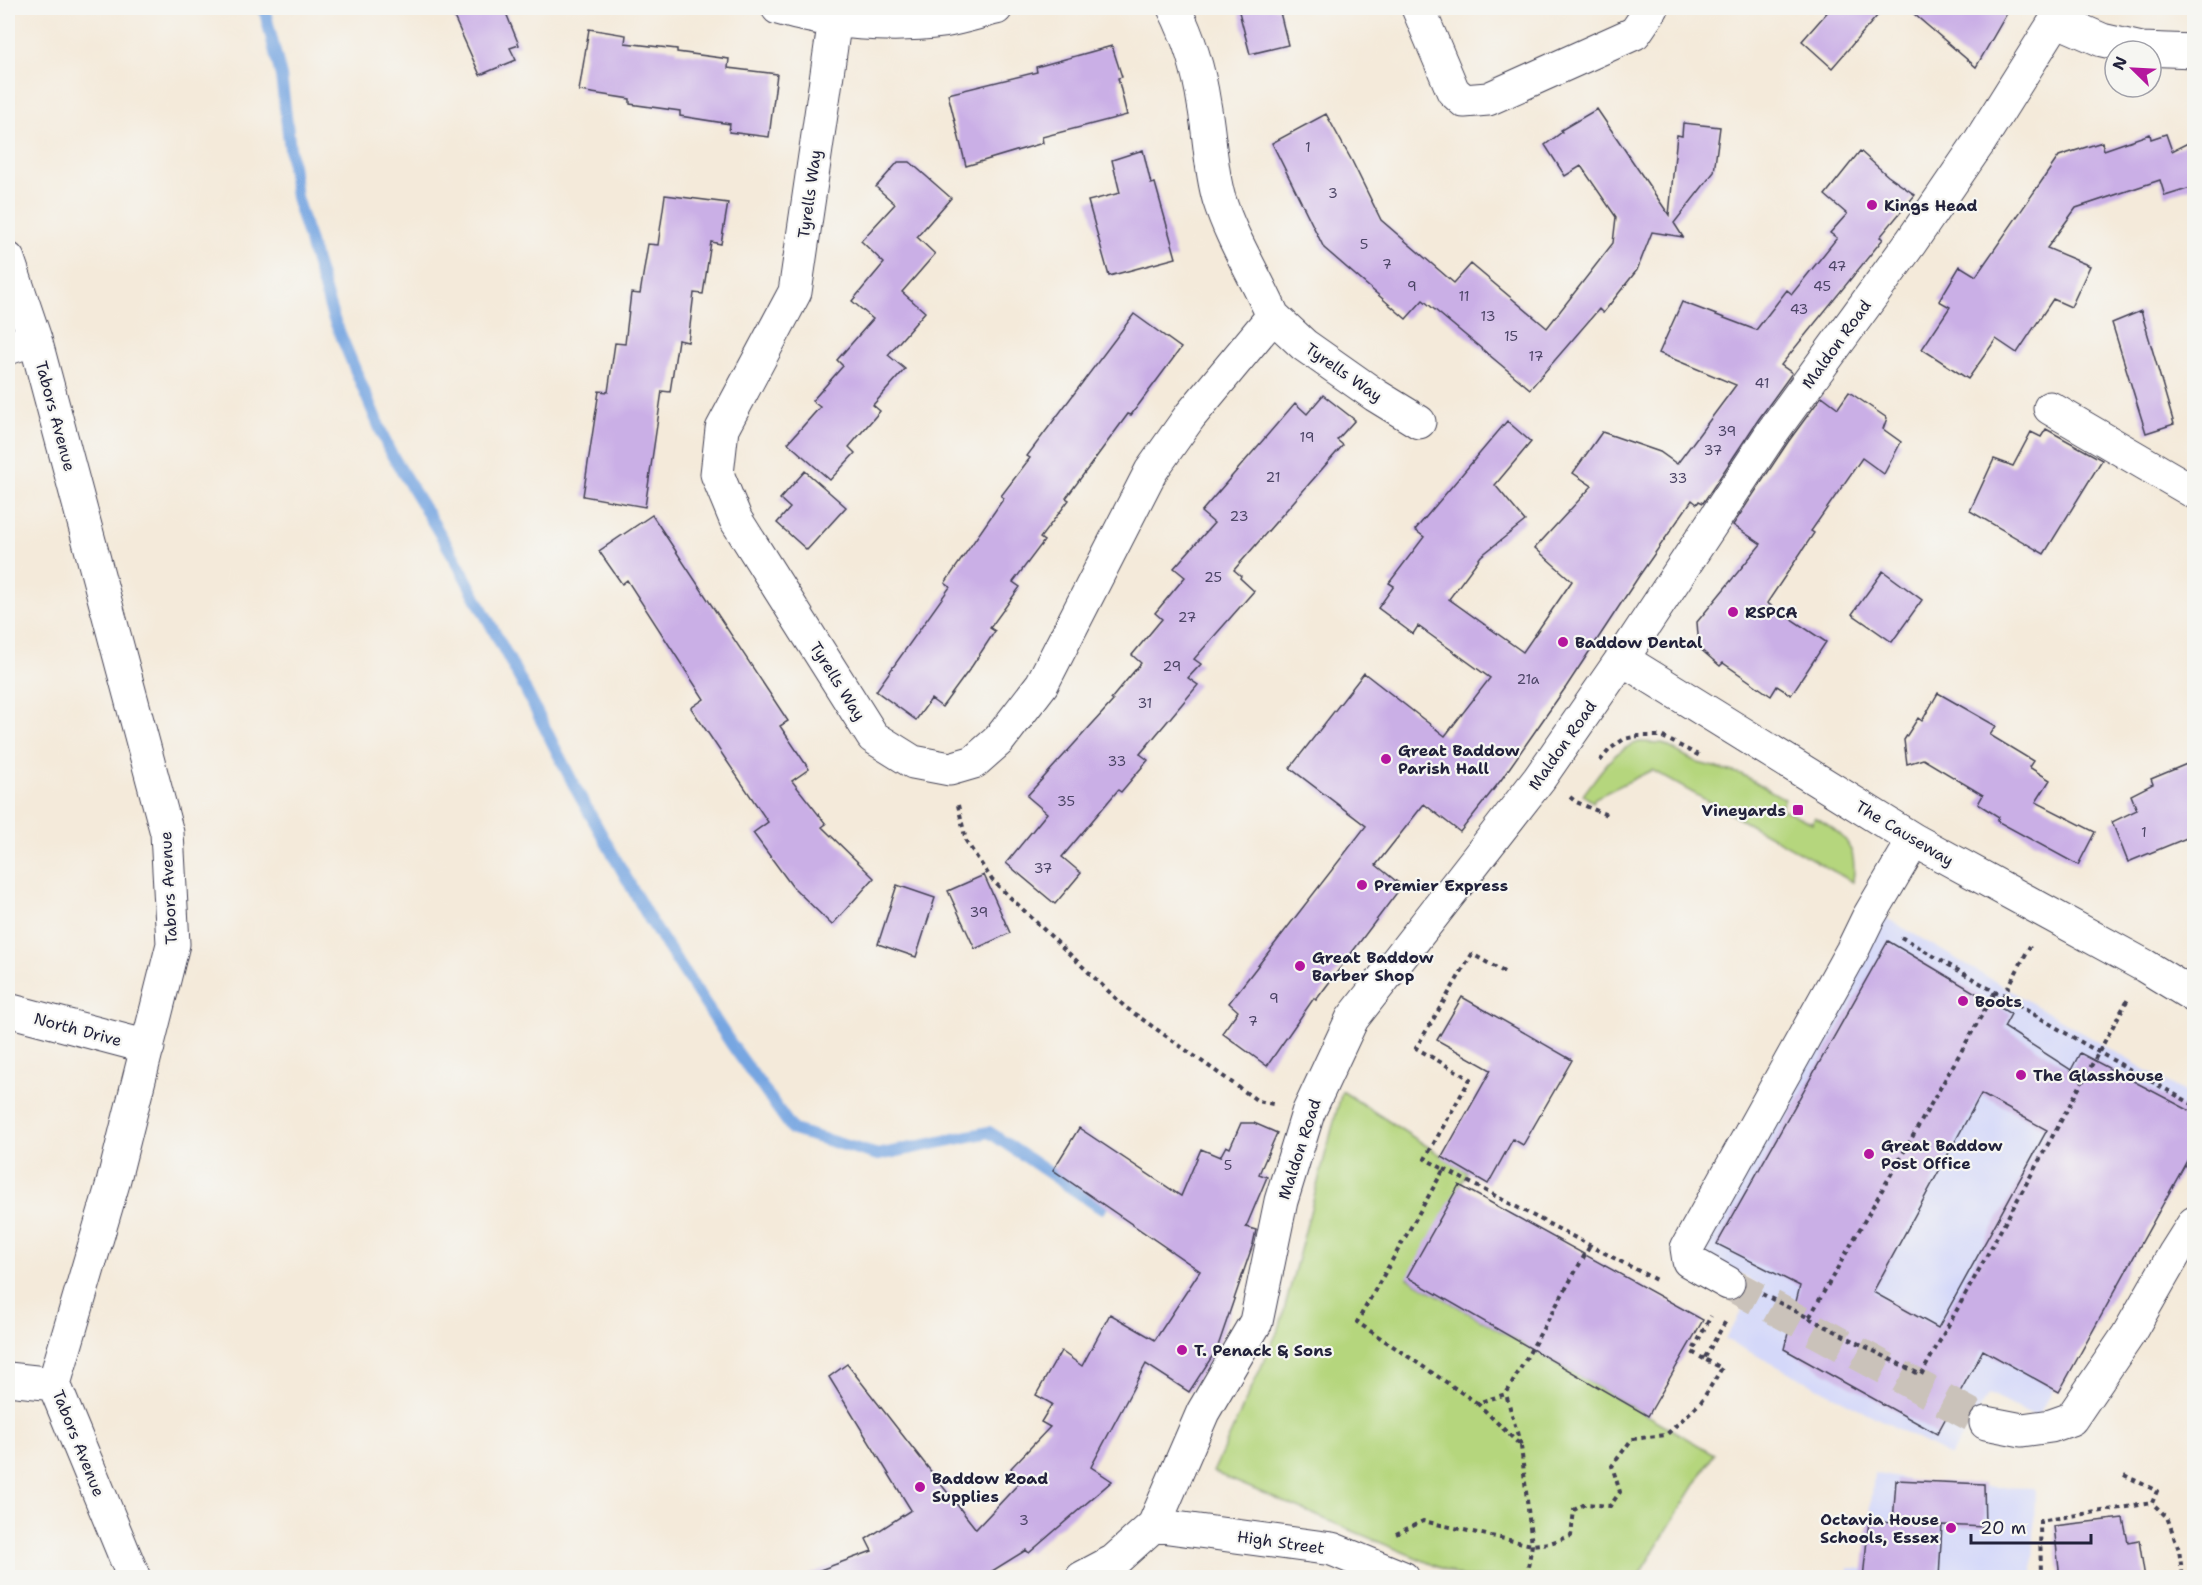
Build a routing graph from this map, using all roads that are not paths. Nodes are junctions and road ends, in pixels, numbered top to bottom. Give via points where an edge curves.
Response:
1 (778, 8) edge
2 (994, 8) edge
3 (1174, 8) edge
4 (1418, 8) edge
5 (1652, 8) edge
6 (2059, 14) edge
7 (834, 19) junction
8 (2194, 51) edge
9 (8, 259) edge
10 (1273, 316) junction
11 (21, 344) edge
12 (2050, 408) dead end
13 (1419, 422) dead end
14 (2194, 492) edge
15 (1622, 659) junction
16 (1914, 840) junction
17 (2193, 993) edge
18 (8, 1010) edge
19 (148, 1047) junction
20 (2194, 1223) edge
21 (1739, 1296) tunnel mouth
22 (8, 1379) edge
23 (54, 1384) junction
24 (1986, 1423) tunnel mouth
25 (1154, 1524) junction
26 (134, 1578) edge
27 (1082, 1578) edge
28 (1403, 1578) edge

1 - 7 street
2 - 7 street via 943,21 892,25
3 - 10 street, Tyrells Way via 1193,55 1219,198 1233,236
4 - 5 street via 1453,91 1464,101 1488,99 1635,33
6 - 8 street via 2102,40 2142,48
6 - 15 street, Maldon Road via 1980,141 1773,431
7 - 10 street, Tyrells Way via 795,292 722,429 717,474 735,520 873,737 913,762 950,769 974,762 999,740 1042,684 1151,471 1190,416
9 - 11 street, Tabors Avenue
10 - 13 street, Tyrells Way via 1304,345
11 - 19 street, Tabors Avenue via 167,833 173,944
12 - 14 street
15 - 16 street, The Causeway
15 - 25 street, Maldon Road via 1532,788 1352,1019 1308,1113 1281,1202 1256,1322 1203,1412
16 - 17 street, The Causeway
16 - 21 street via 1687,1248 1689,1261
18 - 19 street, North Drive
19 - 23 street, Tabors Avenue
20 - 24 street via 2128,1335 2071,1419 2022,1430
22 - 23 street
23 - 26 street, Tabors Avenue
25 - 27 street via 1114,1561
25 - 28 street, High Street via 1332,1549

